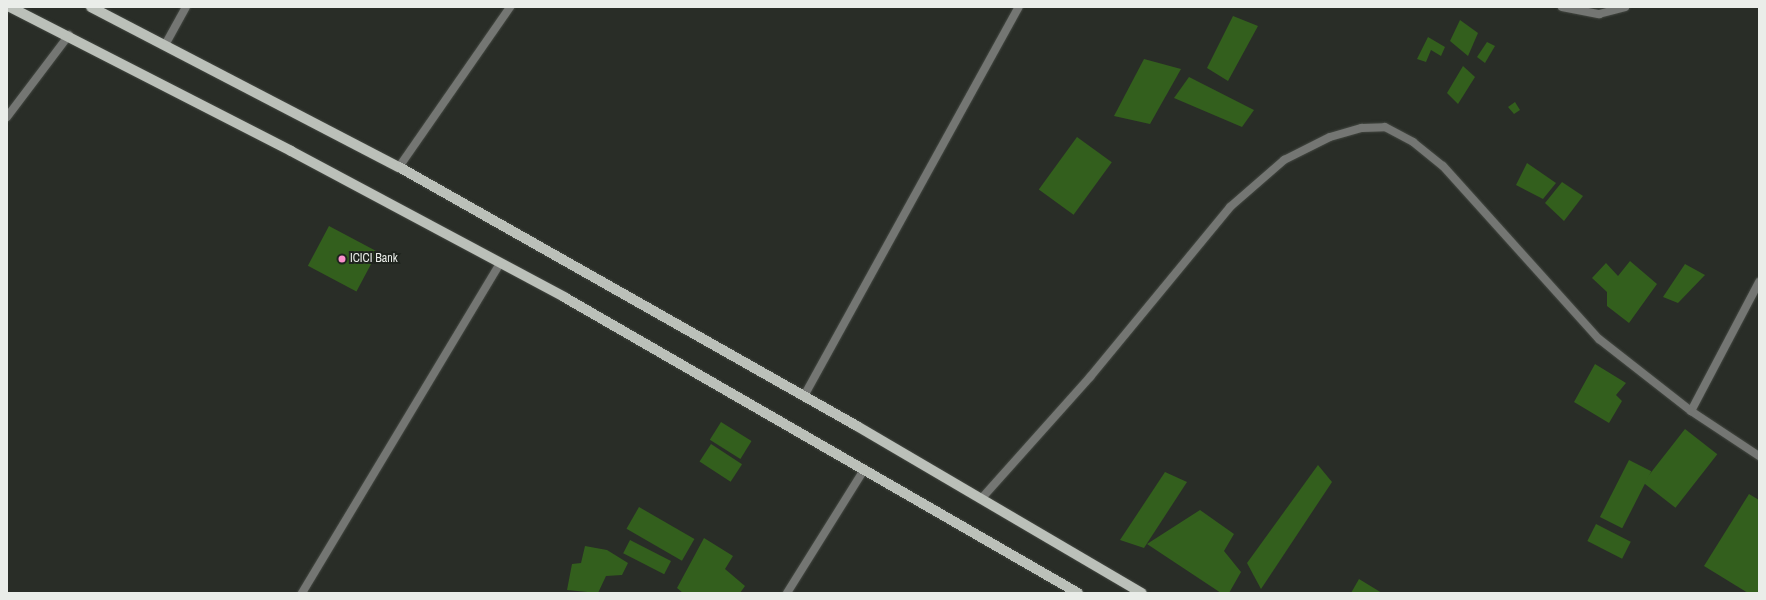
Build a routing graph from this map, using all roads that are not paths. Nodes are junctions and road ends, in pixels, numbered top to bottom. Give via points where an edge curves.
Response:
1 (10, 7) edge
2 (91, 7) edge
3 (186, 7) edge
4 (510, 7) edge
5 (1019, 7) edge
6 (1562, 7) edge
7 (1625, 7) edge
8 (68, 35) junction
9 (165, 45) junction
10 (7, 117) edge
11 (399, 167) junction
12 (500, 263) junction
13 (1759, 282) edge
14 (804, 396) junction
15 (1691, 411) junction
16 (1759, 456) edge
17 (864, 470) junction
18 (981, 499) junction
19 (302, 593) edge
20 (787, 593) edge
21 (1078, 593) edge
22 (1142, 593) edge

1 - 8 main road
2 - 9 main road
3 - 9 street
4 - 11 street
5 - 14 street
6 - 7 street via 1599,14
8 - 10 street
8 - 12 main road
9 - 11 main road
11 - 14 main road
12 - 17 main road
12 - 19 street
13 - 15 street
14 - 18 main road
15 - 16 street
15 - 18 street via 1599,339 1443,166 1413,142 1385,127 1362,128 1330,136 1284,160 1230,207 1090,377
17 - 20 street
17 - 21 main road
18 - 22 main road

